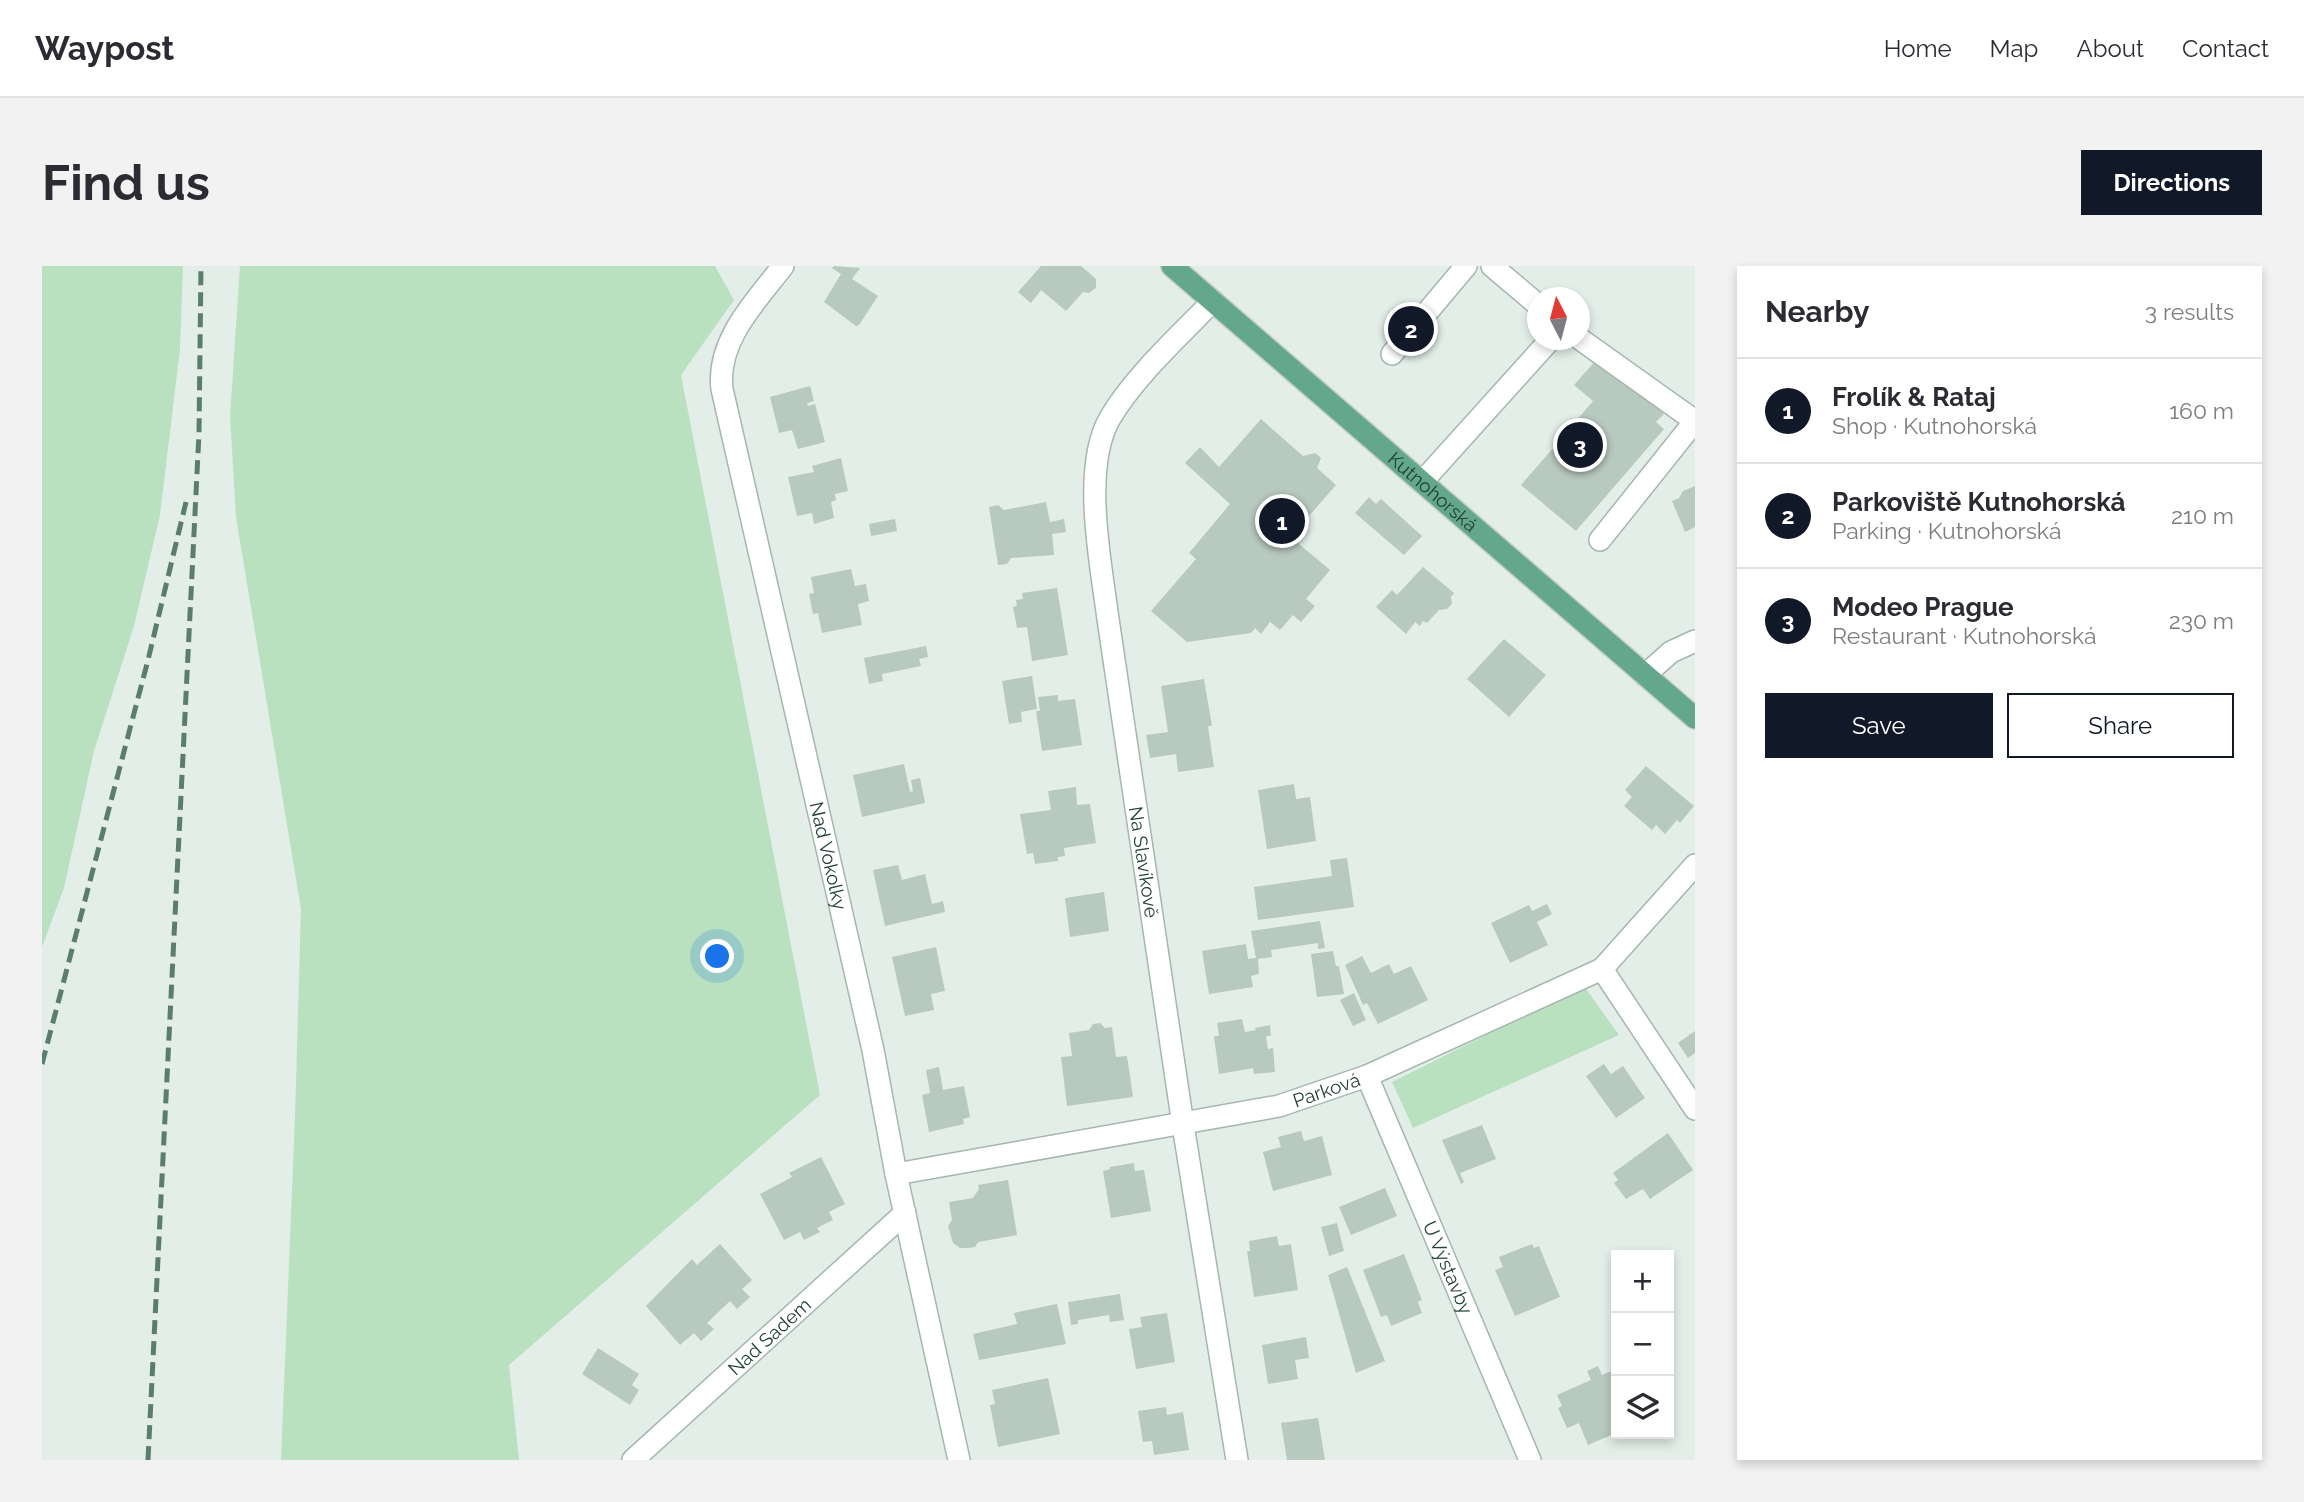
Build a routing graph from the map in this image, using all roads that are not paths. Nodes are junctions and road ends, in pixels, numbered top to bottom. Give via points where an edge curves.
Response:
1 (783, 266) edge
2 (1172, 266) edge
3 (1466, 266) edge
4 (1492, 266) edge
5 (1527, 296) edge
6 (1213, 302) junction
7 (1590, 345) edge
8 (1541, 350) edge
9 (1392, 354) dead end
10 (1695, 421) edge
11 (1422, 482) junction
12 (1600, 540) dead end
13 (1695, 641) edge
14 (1645, 675) junction
15 (1695, 718) edge
16 (1695, 865) edge
17 (1602, 969) junction
18 (1367, 1076) junction
19 (1695, 1109) edge
20 (1183, 1125) junction
21 (896, 1174) junction
22 (905, 1213) junction
23 (633, 1460) edge
24 (959, 1460) edge
25 (1237, 1460) edge
26 (1530, 1460) edge

1 - 21 street, Nad Vokolky via 732,337 721,380 873,1050
2 - 6 main road, Kutnohorská
3 - 9 street
4 - 5 street
6 - 11 main road, Kutnohorská
6 - 20 street, Na Slavíkově via 1110,418 1098,458 1096,489 1108,619
7 - 10 street
8 - 11 street
10 - 12 street
11 - 14 main road, Kutnohorská
13 - 14 street via 1671,652
14 - 15 main road, Kutnohorská
16 - 17 street, Parková
17 - 18 street, Parková
17 - 19 street
18 - 20 street, Parková via 1279,1107
18 - 26 street, U Výstavby
20 - 21 street, Parková
20 - 25 street, Na Slavíkově
21 - 22 street, Nad Vokolky
22 - 23 street, Nad Sadem
22 - 24 street, Nad Vokolky

